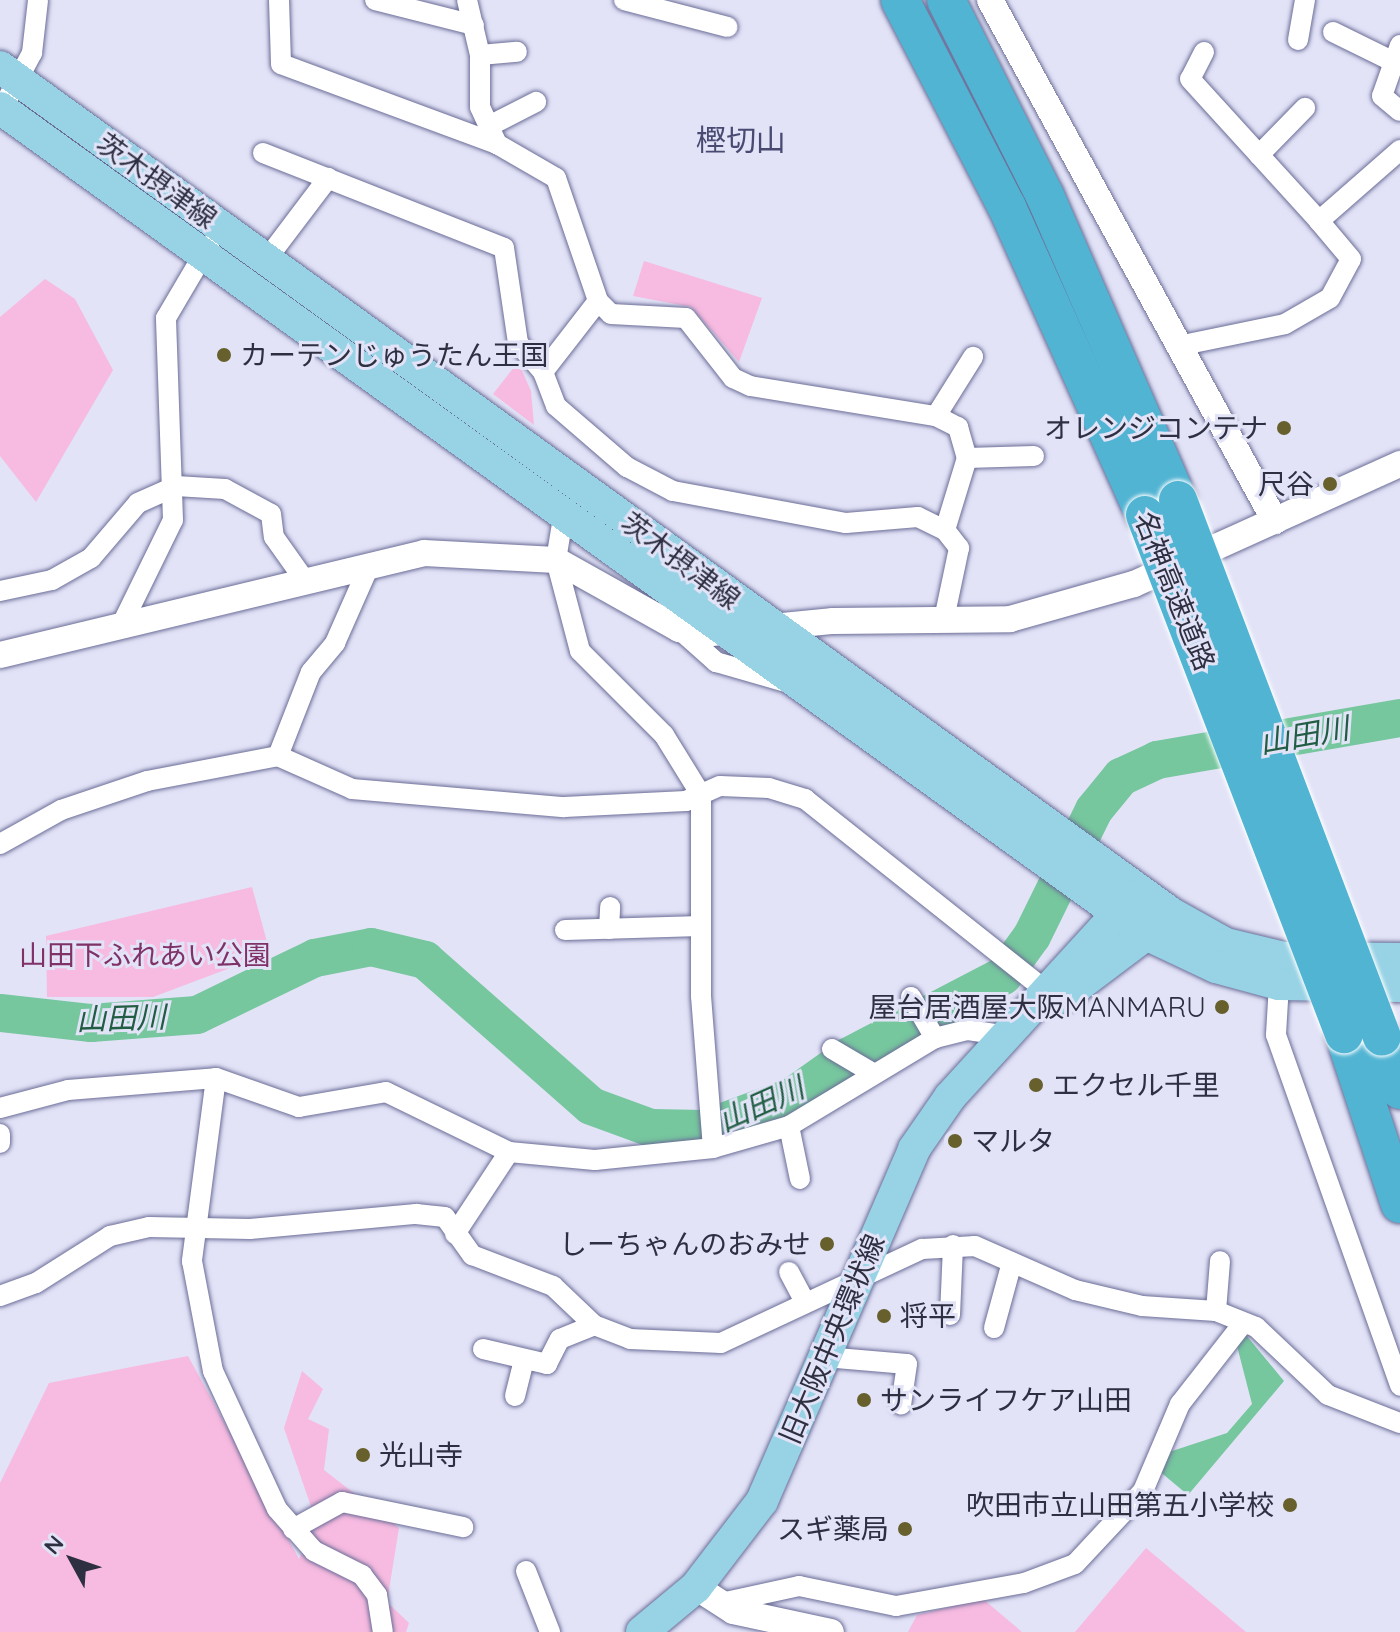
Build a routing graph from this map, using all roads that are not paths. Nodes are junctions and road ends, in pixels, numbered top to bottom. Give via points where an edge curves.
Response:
1 (38, 0) edge
2 (279, 0) edge
3 (375, 0) edge
4 (467, 0) edge
5 (624, 0) edge
6 (900, 0) edge
7 (946, 0) edge
8 (990, 0) edge
9 (1305, 0) edge
10 (474, 25) junction
11 (728, 27) dead end
12 (1333, 32) dead end
13 (1298, 40) dead end
14 (517, 52) dead end
15 (1204, 52) dead end
16 (1397, 53) edge
17 (480, 55) junction
18 (10, 74) edge
19 (536, 102) dead end
20 (1305, 108) dead end
21 (1, 109) edge
22 (1400, 111) edge
23 (493, 135) junction
24 (1400, 150) edge
25 (263, 153) dead end
26 (1259, 155) junction
27 (328, 178) junction
28 (1319, 221) junction
29 (222, 228) junction
30 (203, 254) junction
31 (266, 260) junction
32 (598, 301) junction
33 (1183, 345) junction
34 (973, 357) dead end
35 (543, 372) junction
36 (936, 416) junction
37 (1034, 456) dead end
38 (967, 458) junction
39 (1400, 464) edge
40 (176, 486) junction
41 (1161, 508) junction
42 (564, 512) junction
43 (1275, 521) junction
44 (945, 530) junction
45 (556, 560) junction
46 (370, 564) junction
47 (303, 578) junction
48 (0, 591) edge
49 (944, 619) junction
50 (122, 624) junction
51 (679, 629) junction
52 (774, 630) junction
53 (731, 632) junction
54 (0, 655) edge
55 (804, 686) junction
56 (278, 756) junction
57 (701, 795) junction
58 (1046, 842) junction
59 (0, 844) edge
60 (1129, 902) junction
61 (610, 907) dead end
62 (1160, 924) junction
63 (701, 926) junction
64 (609, 929) junction
65 (565, 930) dead end
66 (1400, 959) edge
67 (1279, 984) junction
68 (1038, 985) junction
69 (1400, 986) edge
70 (911, 997) dead end
71 (1008, 1036) junction
72 (935, 1038) junction
73 (832, 1049) dead end
74 (871, 1072) junction
75 (216, 1078) junction
76 (1400, 1090) edge
77 (0, 1108) edge
78 (789, 1126) junction
79 (0, 1134) edge
80 (0, 1143) edge
81 (713, 1148) junction
82 (509, 1152) junction
83 (800, 1179) dead end
84 (1400, 1204) edge
85 (198, 1225) junction
86 (455, 1234) junction
87 (953, 1245) junction
88 (1220, 1261) dead end
89 (1012, 1262) junction
90 (789, 1272) dead end
91 (859, 1276) junction
92 (0, 1296) edge
93 (803, 1298) junction
94 (1216, 1311) junction
95 (950, 1315) dead end
96 (594, 1325) junction
97 (1241, 1326) junction
98 (994, 1328) dead end
99 (483, 1349) dead end
100 (825, 1357) junction
101 (524, 1359) junction
102 (1400, 1386) edge
103 (515, 1396) dead end
104 (901, 1405) dead end
105 (1400, 1423) edge
106 (463, 1527) dead end
107 (293, 1529) junction
108 (526, 1571) dead end
109 (708, 1595) junction
110 (383, 1632) edge
111 (550, 1632) edge
112 (642, 1632) edge
113 (831, 1632) edge

1 - 18 street
2 - 23 street via 281,64
3 - 10 street
4 - 10 street
5 - 11 street
6 - 41 highway, 名神高速道路
7 - 41 highway, 名神高速道路 via 1045,196
8 - 33 street
9 - 13 street
10 - 17 street
12 - 16 street
14 - 17 street
15 - 26 street via 1190,79
16 - 22 street via 1382,96
17 - 23 street via 480,107
18 - 21 street
18 - 29 main road, 茨木摂津線
19 - 23 street
20 - 26 street
21 - 30 main road, 茨木摂津線
23 - 32 street via 556,178
24 - 28 street
25 - 27 street
26 - 28 street
27 - 31 street
27 - 35 street via 504,248 518,343
28 - 33 street via 1351,259 1330,298 1285,324
29 - 30 street
29 - 31 main road, 茨木摂津線
30 - 40 street via 166,318
30 - 42 main road, 茨木摂津線
31 - 52 main road, 茨木摂津線
32 - 35 street
32 - 36 street via 611,314 686,318 733,378 750,386
33 - 43 street
34 - 36 street
35 - 44 street via 556,406 627,467 673,491 846,523 918,517
36 - 38 street via 958,427
37 - 38 street
38 - 44 street
39 - 43 street
40 - 47 street via 225,489 271,514 274,537
40 - 48 street via 138,503 91,558 52,580
40 - 50 street via 157,566
41 - 76 highway, 名神高速道路, bridge
41 - 84 highway, 名神高速道路, bridge
42 - 45 street
42 - 53 main road, 茨木摂津線
43 - 49 street via 1064,607 1010,619
44 - 49 street via 959,548
45 - 46 street via 424,553
45 - 51 street
45 - 57 street via 580,651 664,735
46 - 47 street
46 - 56 street via 335,643 311,672
47 - 50 street
49 - 52 street
50 - 54 street
51 - 53 street
51 - 55 street via 716,662 767,682
52 - 53 street
52 - 58 main road, 茨木摂津線
53 - 55 main road, 茨木摂津線
55 - 58 main road, 茨木摂津線
56 - 57 street via 367,790 564,807
56 - 59 street via 147,781 61,810
57 - 63 street
57 - 68 street via 720,786 769,788 805,799
58 - 60 main road, 茨木摂津線
60 - 62 main road, 茨木摂津線
60 - 68 main road, 旧大阪中央環状線
61 - 64 street
62 - 66 main road, 茨木摂津線 via 1284,958
62 - 67 main road, 茨木摂津線 via 1216,967
62 - 71 main road, 旧大阪中央環状線
63 - 64 street
63 - 81 street
64 - 65 street
67 - 69 main road, 茨木摂津線
67 - 102 street via 1276,1035
68 - 71 main road, 旧大阪中央環状線
70 - 72 street
71 - 72 street via 968,1030
71 - 91 main road, 旧大阪中央環状線 via 950,1097 914,1149
72 - 74 street
73 - 74 street
74 - 78 street
75 - 77 street via 68,1090
75 - 82 street via 299,1107 386,1092
75 - 85 street
78 - 81 street
78 - 83 street
79 - 80 street
81 - 82 street via 595,1160
82 - 86 street
85 - 86 street via 250,1229 416,1214 445,1217
85 - 92 street via 110,1236 36,1283
85 - 107 street via 192,1261 213,1371
86 - 96 street via 472,1255 553,1286
87 - 89 street
87 - 91 street via 922,1249
87 - 95 street
88 - 94 street
89 - 94 street via 1081,1292 1142,1306
89 - 98 street
90 - 93 street
91 - 93 street
91 - 100 main road, 旧大阪中央環状線
93 - 96 street via 721,1343 630,1339
94 - 97 street
96 - 101 street via 560,1339 547,1364
97 - 105 street via 1256,1327 1328,1395
97 - 109 street via 1180,1404 1143,1491 1075,1564 1024,1583 896,1606 799,1586
99 - 101 street
100 - 104 street via 907,1364
100 - 109 main road, 旧大阪中央環状線 via 762,1501
101 - 103 street
106 - 107 street via 342,1502
107 - 110 street via 314,1551 362,1575 377,1595
108 - 111 street
109 - 112 main road, 旧大阪中央環状線
109 - 113 street via 786,1626

